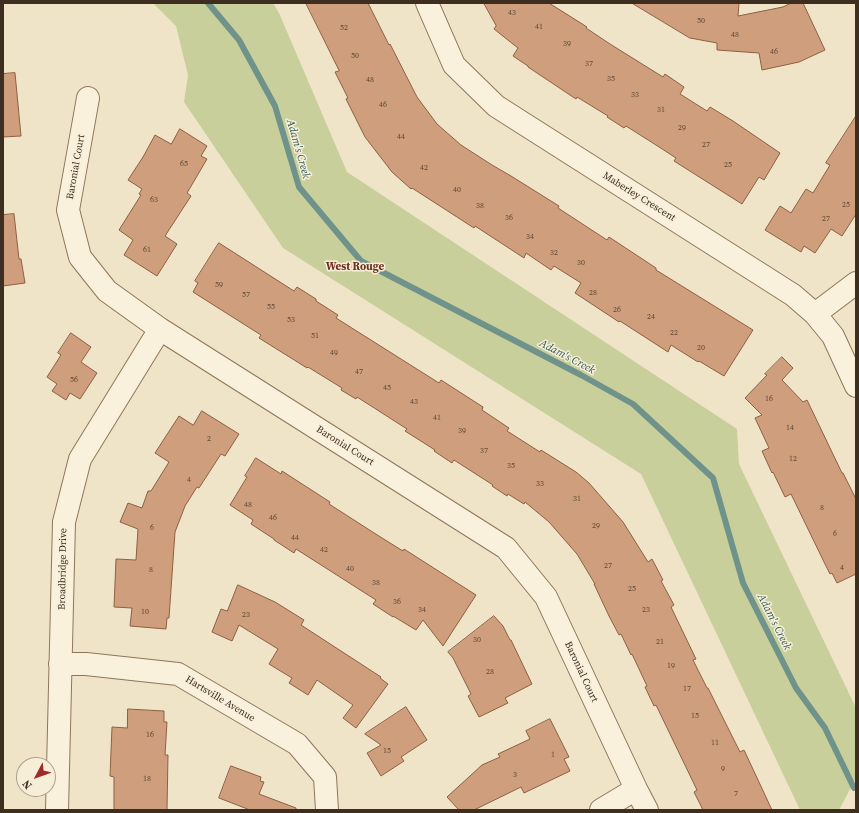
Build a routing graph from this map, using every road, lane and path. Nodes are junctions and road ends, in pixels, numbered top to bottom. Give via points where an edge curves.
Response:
1 (427, 3) edge
2 (88, 98) dead end
3 (856, 283) edge
4 (815, 314) junction
5 (160, 329) junction
6 (856, 386) edge
7 (60, 664) junction
8 (636, 789) junction
9 (57, 810) edge
10 (327, 810) edge
11 (601, 810) edge
12 (647, 810) edge

1 - 4 street, Maberley Crescent via 454,64 496,106 793,295
2 - 5 street, Baronial Court via 68,210 80,257 107,291
3 - 4 street
4 - 6 street, Maberley Crescent via 834,336
5 - 7 street, Broadbridge Drive via 80,459 64,522
5 - 8 street, Baronial Court via 506,548 546,597
7 - 9 street, Broadbridge Drive
7 - 10 street, Hartsville Avenue via 86,664 178,674 297,744 325,777
8 - 11 street
8 - 12 street, Baronial Court

